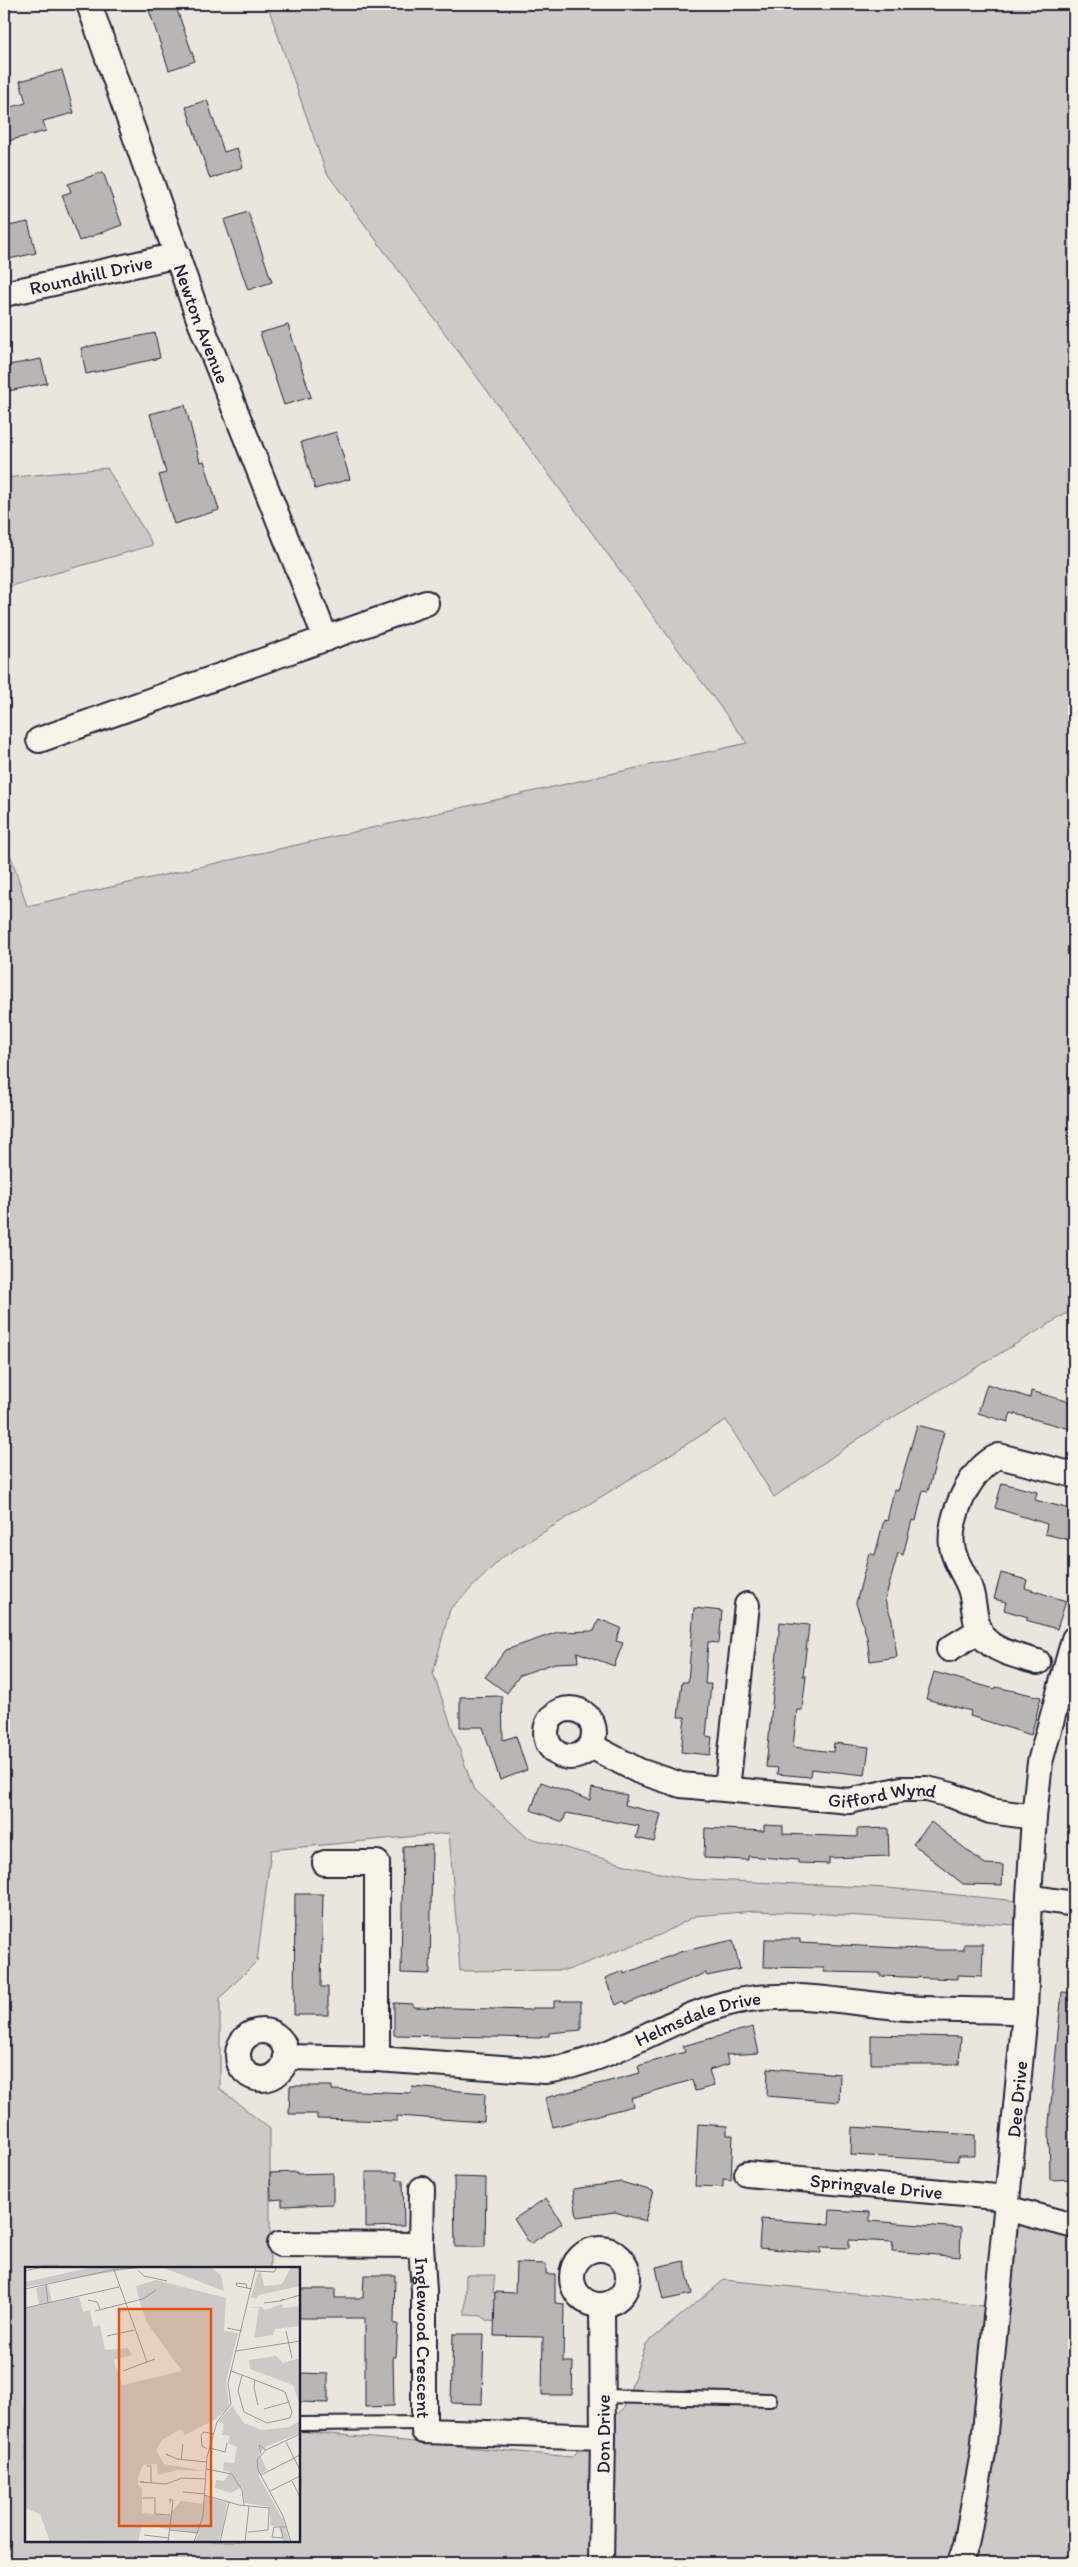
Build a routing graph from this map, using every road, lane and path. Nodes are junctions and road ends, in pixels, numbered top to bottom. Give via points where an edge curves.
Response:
1 (90, 4) edge
2 (178, 255) junction
3 (4, 294) edge
4 (426, 603) dead end
5 (326, 638) junction
6 (39, 740) dead end
7 (1074, 1474) edge
8 (747, 1605) dead end
9 (980, 1630) junction
10 (1073, 1646) edge
11 (949, 1649) dead end
12 (1038, 1662) dead end
13 (591, 1746) dead end
14 (727, 1789) junction
15 (1034, 1817) junction
16 (324, 1863) dead end
17 (1028, 1897) junction
18 (1074, 1904) edge
19 (1025, 2012) junction
20 (287, 2057) dead end
21 (377, 2059) junction
22 (747, 2174) dead end
23 (422, 2189) dead end
24 (1006, 2203) junction
25 (1074, 2226) edge
26 (280, 2244) dead end
27 (421, 2245) junction
28 (602, 2306) dead end
29 (603, 2396) junction
30 (770, 2400) dead end
31 (424, 2423) junction
32 (300, 2424) edge
33 (603, 2437) junction
34 (601, 2563) edge
35 (960, 2563) edge

1 - 2 street, Newton Avenue
2 - 3 street, Roundhill Drive
2 - 5 street, Newton Avenue via 199,319
4 - 5 street
5 - 6 street
7 - 9 street via 999,1456 988,1460 973,1477 954,1518 952,1546 970,1587
8 - 14 street
9 - 11 street
9 - 12 street via 984,1638 997,1648
10 - 15 street, Dee Drive via 1040,1762
13 - 14 street, Gifford Wynd via 639,1771 681,1785
14 - 15 street, Gifford Wynd via 849,1801 902,1789 927,1789 951,1794 990,1811
15 - 17 street, Dee Drive
16 - 21 street via 376,1863
17 - 18 street
17 - 19 street, Dee Drive
19 - 21 street, Helmsdale Drive via 908,2008 812,1997 771,1997 707,2010 570,2068 536,2071
19 - 24 street, Dee Drive
20 - 21 street, Helmsdale Drive
22 - 24 street, Springvale Drive
23 - 27 street, Inglewood Crescent
24 - 25 street, Springvale Drive
24 - 35 street, Dee Drive via 983,2453
26 - 27 street, Inglewood Crescent
27 - 31 street, Inglewood Crescent
28 - 29 street, Don Drive
29 - 30 lane
29 - 33 street, Don Drive
31 - 32 lane
31 - 33 street, Inglewood Crescent via 424,2431
33 - 34 street, Don Drive

